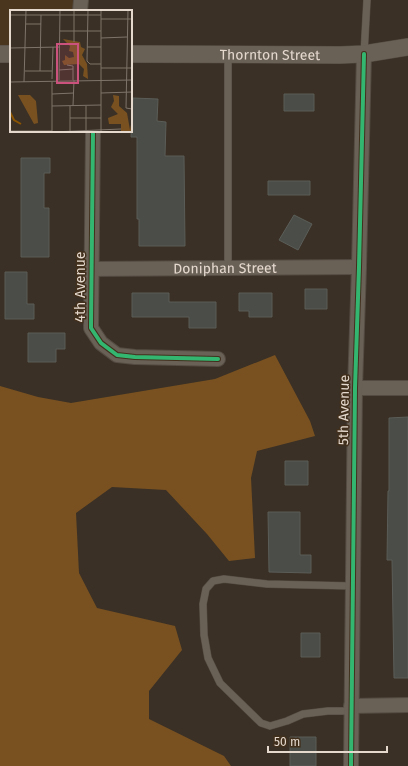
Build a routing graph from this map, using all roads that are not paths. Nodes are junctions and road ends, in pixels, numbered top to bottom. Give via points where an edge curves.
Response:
1 (81, 0) edge
2 (367, 0) edge
3 (80, 10) edge
4 (408, 47) edge
5 (132, 54) edge
6 (364, 54) junction
7 (228, 55) junction
8 (92, 132) edge
9 (359, 266) junction
10 (228, 268) junction
11 (91, 269) junction
12 (218, 359) dead end
13 (355, 388) junction
14 (408, 388) edge
15 (353, 586) junction
16 (408, 705) edge
17 (351, 709) junction
18 (350, 766) edge

1 - 3 street
2 - 6 lane
4 - 6 street, Thornton Street
5 - 7 street, Thornton Street
6 - 7 street, Thornton Street
6 - 9 street, 5th Avenue
7 - 10 lane
8 - 11 street, 4th Avenue
9 - 10 street, Doniphan Street
9 - 13 street, 5th Avenue
10 - 11 street, Doniphan Street
11 - 12 street, 4th Avenue via 91,328 101,343 117,355
13 - 14 street
13 - 15 street, 5th Avenue
15 - 17 street, 5th Avenue
15 - 17 lane via 267,584 224,579 213,581 206,589 203,604 208,658 217,677 261,723 270,726 303,714
16 - 17 street
17 - 18 street, 5th Avenue

